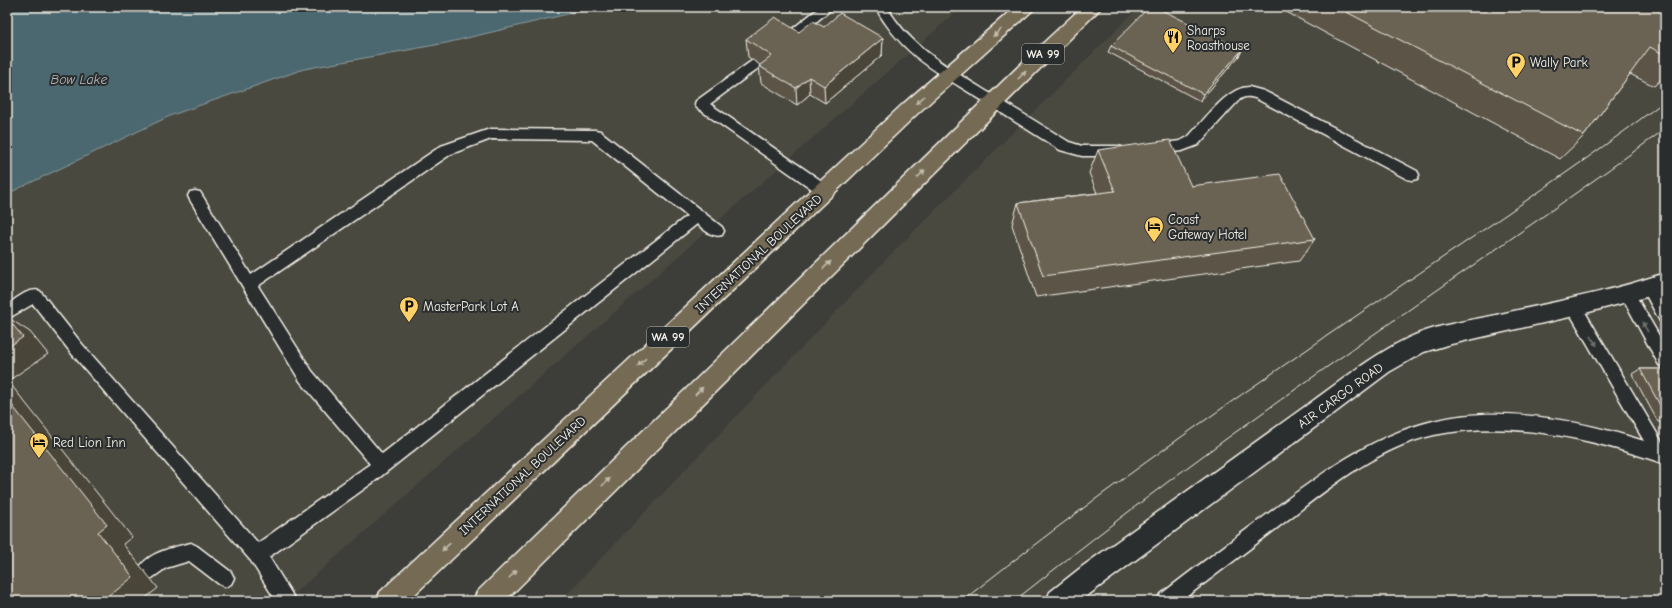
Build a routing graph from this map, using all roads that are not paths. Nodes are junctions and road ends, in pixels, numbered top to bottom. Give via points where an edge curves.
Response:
1 (828, 7) edge
2 (881, 7) edge
3 (1026, 7) edge
4 (1093, 7) edge
5 (785, 40) edge
6 (757, 63) edge
7 (950, 75) junction
8 (994, 102) junction
9 (1144, 149) edge
10 (1128, 150) edge
11 (1412, 175) dead end
12 (824, 190) junction
13 (195, 196) dead end
14 (697, 216) junction
15 (717, 231) dead end
16 (249, 284) junction
17 (1657, 285) edge
18 (1627, 293) junction
19 (1574, 308) junction
20 (7, 313) edge
21 (1665, 316) edge
22 (1665, 360) edge
23 (1663, 455) edge
24 (381, 465) junction
25 (257, 555) junction
26 (146, 572) dead end
27 (225, 578) dead end
28 (287, 601) edge
29 (389, 601) edge
30 (486, 601) edge
31 (1059, 601) edge
32 (1166, 601) edge

1 - 5 lane
2 - 7 lane via 900,37 920,56
3 -> 7 main road, INTERNATIONAL BOULEVARD / WA 99
8 -> 4 main road, WA 99
6 - 12 lane via 701,104
7 - 8 lane
7 -> 12 main road, INTERNATIONAL BOULEVARD / WA 99
8 - 10 lane via 1066,146 1082,151
30 -> 8 main road, WA 99
9 - 11 lane via 1182,146 1193,141 1234,97 1240,92 1248,91 1259,94
12 -> 29 main road, INTERNATIONAL BOULEVARD / WA 99
13 - 16 lane
14 - 15 lane
14 - 16 lane via 595,135 490,134 446,150
14 - 24 lane
16 - 24 lane via 306,376
17 - 18 street, AIR CARGO ROAD
17 - 21 lane
18 - 19 street, AIR CARGO ROAD
22 -> 18 lane
19 -> 23 lane
19 - 31 street, AIR CARGO ROAD via 1447,335 1417,345 1381,365
20 - 25 lane via 35,295 78,349
23 - 32 lane via 1593,434 1551,426 1508,422 1467,423 1403,437 1369,453 1327,480
24 - 25 lane
25 - 28 lane
26 - 27 lane via 161,560 191,552

